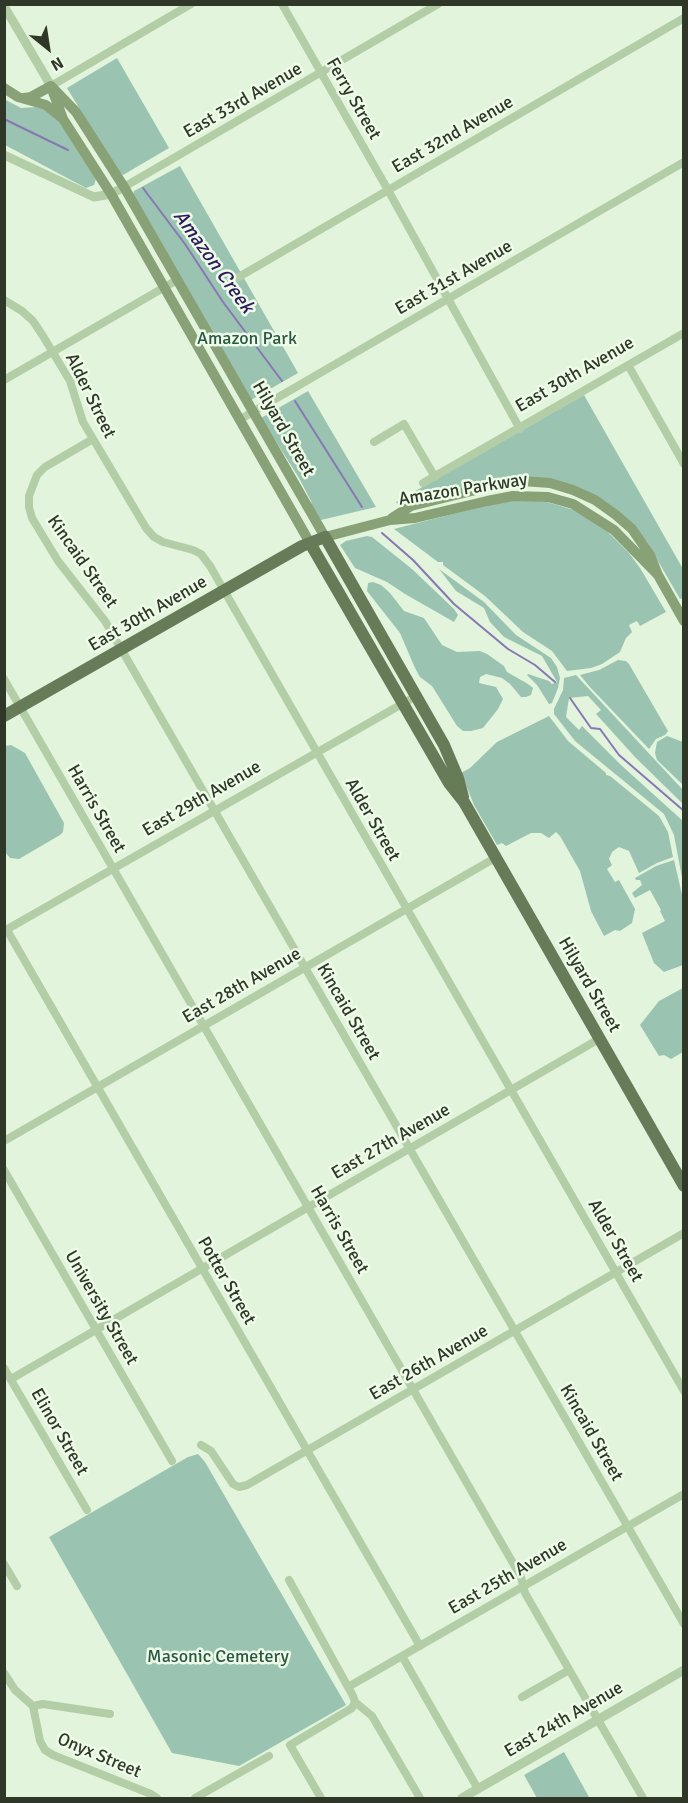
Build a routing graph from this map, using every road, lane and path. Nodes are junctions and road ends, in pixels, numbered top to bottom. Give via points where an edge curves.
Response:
1 (190, 4) edge
2 (282, 4) edge
3 (438, 4) edge
4 (4, 6) edge
5 (684, 18) edge
6 (322, 73) junction
7 (51, 86) junction
8 (4, 88) edge
9 (24, 99) junction
10 (63, 119) junction
11 (4, 155) edge
12 (684, 162) edge
13 (124, 187) junction
14 (388, 190) junction
15 (111, 194) junction
16 (237, 278) dead end
17 (177, 280) junction
18 (165, 288) junction
19 (448, 299) junction
20 (4, 300) edge
21 (684, 333) edge
22 (53, 352) junction
23 (628, 365) junction
24 (4, 380) edge
25 (253, 412) junction
26 (239, 420) junction
27 (520, 429) junction
28 (93, 439) junction
29 (374, 442) dead end
30 (684, 464) edge
31 (435, 477) junction
32 (423, 483) dead end
33 (325, 537) junction
34 (310, 543) junction
35 (224, 591) junction
36 (683, 620) edge
37 (122, 650) junction
38 (4, 679) edge
39 (416, 696) junction
40 (403, 704) junction
41 (20, 707) junction
42 (4, 717) edge
43 (316, 753) junction
44 (464, 802) junction
45 (216, 811) junction
46 (495, 858) junction
47 (113, 869) junction
48 (406, 910) junction
49 (6, 931) edge
50 (305, 968) junction
51 (204, 1026) junction
52 (599, 1040) junction
53 (97, 1087) junction
54 (511, 1090) junction
55 (4, 1141) edge
56 (410, 1149) junction
57 (4, 1170) edge
58 (684, 1186) edge
59 (308, 1207) junction
60 (684, 1233) edge
61 (202, 1269) junction
62 (615, 1272) junction
63 (96, 1330) junction
64 (515, 1330) junction
65 (4, 1368) edge
66 (11, 1379) junction
67 (413, 1389) junction
68 (684, 1391) edge
69 (201, 1445) dead end
70 (307, 1451) junction
71 (172, 1461) dead end
72 (684, 1494) edge
73 (87, 1510) dead end
74 (627, 1527) junction
75 (4, 1564) edge
76 (289, 1580) dead end
77 (524, 1585) junction
78 (17, 1586) dead end
79 (684, 1624) edge
80 (420, 1646) junction
81 (402, 1656) junction
82 (569, 1670) junction
83 (684, 1670) edge
84 (4, 1672) edge
85 (348, 1687) junction
86 (522, 1697) dead end
87 (355, 1702) junction
88 (33, 1706) junction
89 (110, 1714) dead end
90 (599, 1720) junction
91 (269, 1756) dead end
92 (478, 1789) junction
93 (154, 1796) edge
94 (142, 1798) edge
95 (195, 1798) edge
96 (321, 1798) edge
97 (420, 1798) edge
98 (462, 1798) edge
99 (643, 1798) edge

1 - 7 street
2 - 6 street, Ferry Street
3 - 6 street, East 33rd Avenue
4 - 7 street, Hilyard Street
5 - 14 street, East 32nd Avenue
6 - 13 street, East 33rd Avenue
6 - 14 street, Ferry Street
7 - 9 main road
7 - 10 main road, Hilyard Street
7 - 13 main road, Hilyard Street via 76,112
8 - 9 main road
9 - 10 main road via 46,105
10 - 15 main road, Hilyard Street
11 - 15 street via 86,194
12 - 19 street, East 31st Avenue
13 - 15 street
13 - 17 main road, Hilyard Street
14 - 16 street, East 32nd Avenue
14 - 19 street, Ferry Street
15 - 18 main road, Hilyard Street
17 - 18 street
17 - 25 main road, Hilyard Street
18 - 22 street
18 - 26 main road, Hilyard Street
19 - 25 street, East 31st Avenue
19 - 27 street, Ferry Street
20 - 22 street, Alder Street via 33,321
21 - 23 street, East 30th Avenue
22 - 24 street
22 - 28 street, Alder Street
23 - 27 street, East 30th Avenue
23 - 30 street
25 - 26 street, East 31st Avenue
25 - 33 main road, Hilyard Street
26 - 34 main road, Hilyard Street
27 - 31 street, East 30th Avenue
28 - 35 street, Alder Street via 146,528 163,542 201,554
28 - 37 street, Kincaid Street via 37,475 29,507 47,545 94,603
29 - 31 street via 404,424
31 - 32 street, East 30th Avenue
33 - 34 main road, Amazon Parkway
33 - 36 main road, Amazon Parkway via 513,496 549,496 573,504 614,530 657,575
33 - 39 main road, Hilyard Street
34 - 35 main road, East 30th Avenue
34 - 40 main road, Hilyard Street
35 - 37 main road, East 30th Avenue
35 - 43 street, Alder Street
37 - 41 main road, East 30th Avenue
37 - 45 street, Kincaid Street
38 - 41 street, Harris Street
39 - 40 street, East 29th Avenue
39 - 44 main road, Hilyard Street via 451,761
40 - 43 street, East 29th Avenue
40 - 44 main road, Hilyard Street
41 - 42 main road, East 30th Avenue
41 - 47 street, Harris Street
43 - 45 street, East 29th Avenue
43 - 48 street, Alder Street
44 - 46 main road, Hilyard Street
45 - 47 street, East 29th Avenue
45 - 50 street, Kincaid Street
46 - 48 street, East 28th Avenue
46 - 52 main road, Hilyard Street
47 - 49 street, East 29th Avenue
47 - 51 street, Harris Street
48 - 50 street, East 28th Avenue
48 - 54 street, Alder Street
49 - 53 street, Potter Street
50 - 51 street, East 28th Avenue
50 - 56 street, Kincaid Street
51 - 53 street, East 28th Avenue
51 - 59 street, Harris Street
52 - 54 street, East 27th Avenue
52 - 58 main road, Hilyard Street
53 - 55 street, East 28th Avenue
53 - 61 street, Potter Street
54 - 56 street, East 27th Avenue
54 - 62 street, Alder Street
56 - 59 street, East 27th Avenue
56 - 64 street, Kincaid Street
57 - 63 street, University Street
59 - 61 street, East 27th Avenue
59 - 67 street, Harris Street
60 - 62 street, East 26th Avenue
61 - 63 street, East 27th Avenue
61 - 70 street, Potter Street
62 - 64 street, East 26th Avenue
62 - 68 street, Alder Street
63 - 66 street, East 27th Avenue
63 - 71 street, University Street
64 - 67 street, East 26th Avenue
64 - 74 street, Kincaid Street
65 - 66 street, Elinor Street
66 - 73 street, Elinor Street
67 - 70 street, East 26th Avenue
67 - 77 street, Harris Street
69 - 70 street, East 26th Avenue via 211,1450 230,1481 239,1487
70 - 80 street, Potter Street
72 - 74 street, East 25th Avenue
74 - 77 street, East 25th Avenue
74 - 79 street, Kincaid Street
75 - 78 street
76 - 85 street
77 - 80 street, East 25th Avenue
77 - 82 street, Harris Street
80 - 81 street, East 25th Avenue
81 - 85 street, East 25th Avenue
81 - 92 street
82 - 86 street
82 - 90 street, Harris Street
83 - 90 street, East 24th Avenue
84 - 88 street via 15,1690
85 - 87 street
87 - 96 street via 350,1710 290,1745
87 - 97 street via 372,1716
88 - 89 street via 43,1704
88 - 93 street, Onyx Street via 40,1742 49,1753
90 - 92 street, East 24th Avenue
90 - 99 street, Harris Street
91 - 95 street
92 - 98 street, East 24th Avenue
93 - 94 street

